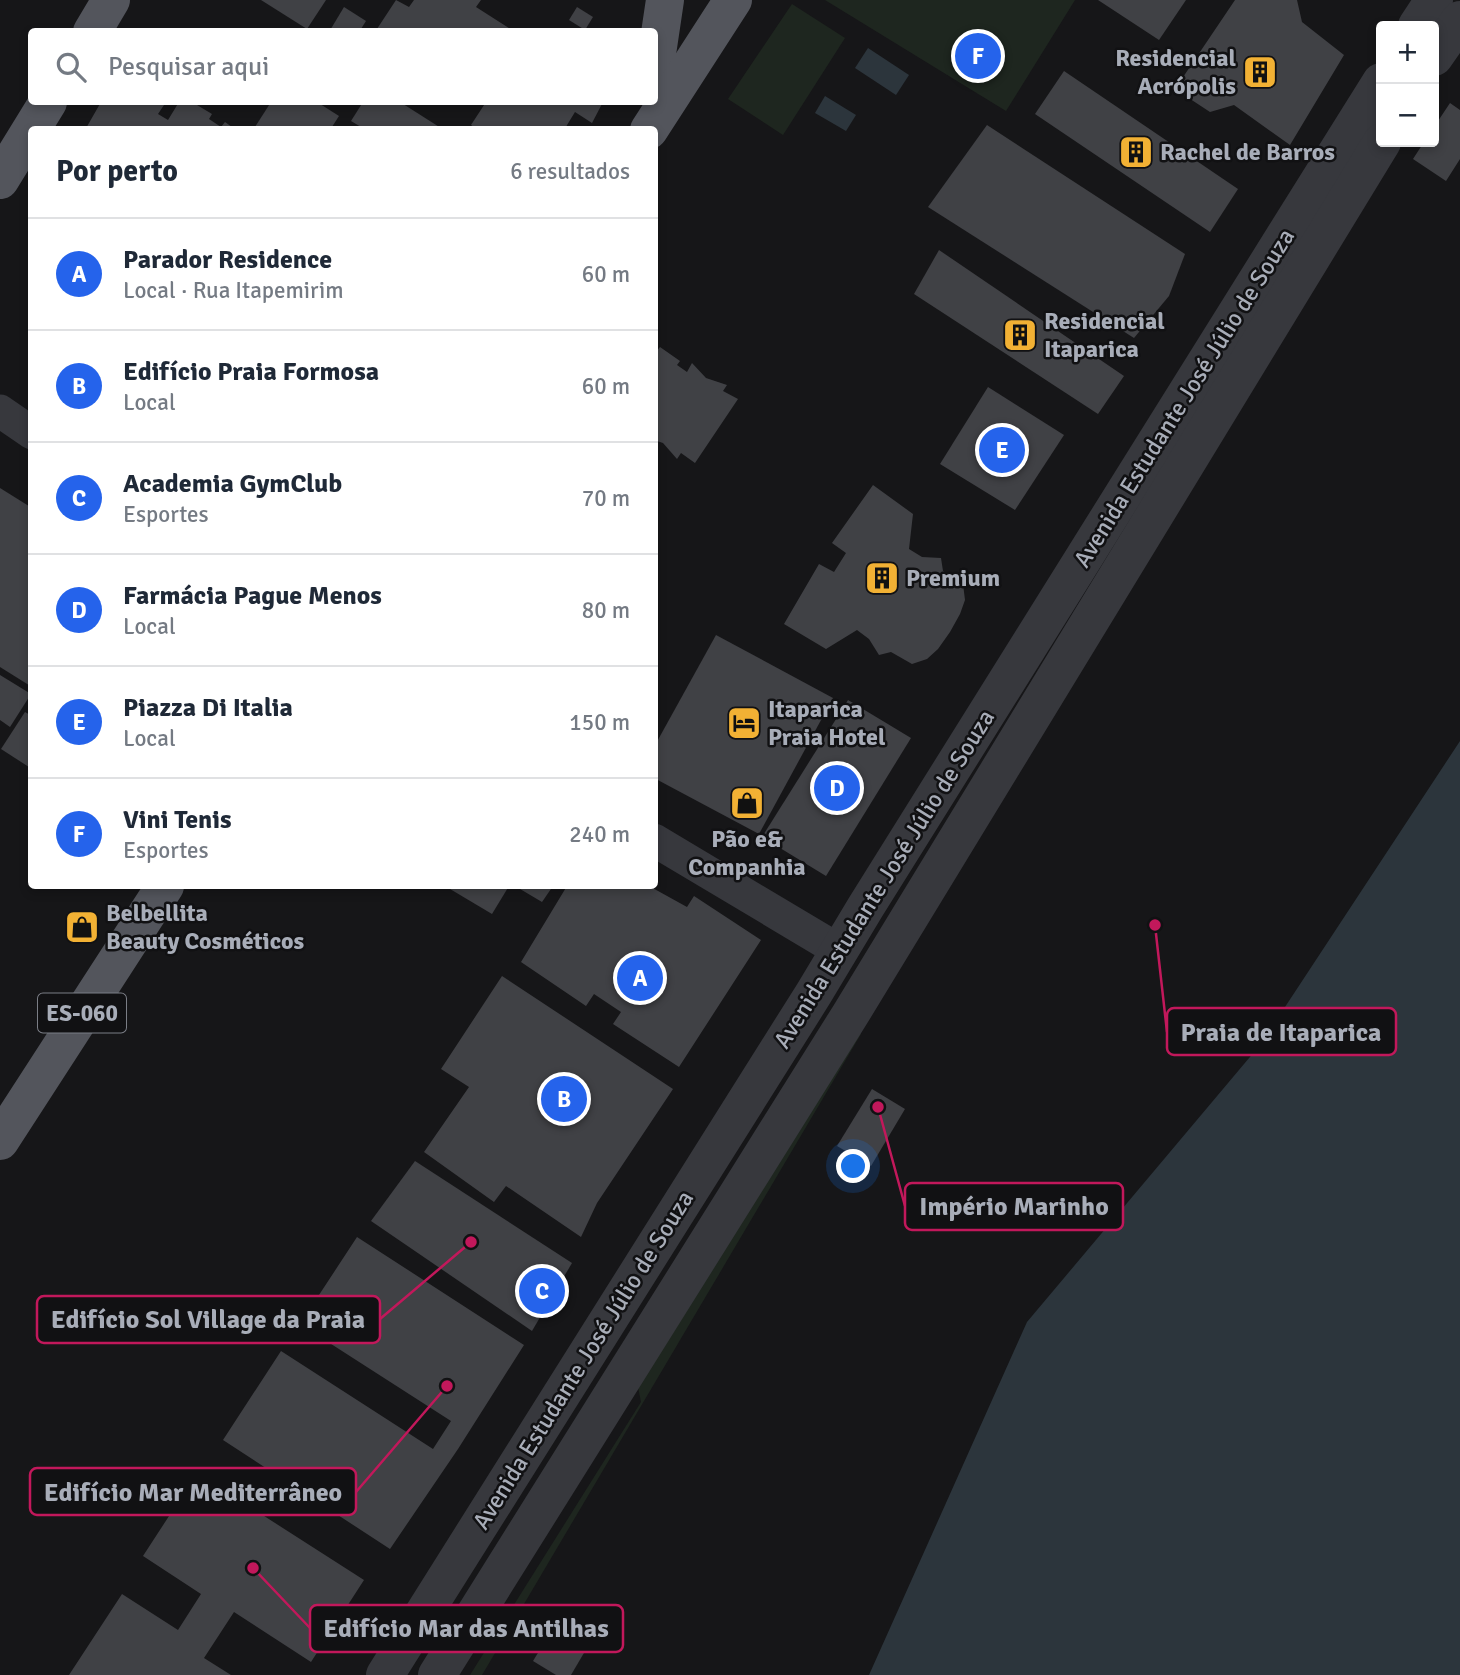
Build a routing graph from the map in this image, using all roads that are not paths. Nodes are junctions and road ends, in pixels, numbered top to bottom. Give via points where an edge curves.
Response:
1 (111, 0) edge
2 (665, 0) edge
3 (733, 0) edge
4 (1434, 0) edge
5 (1445, 0) edge
6 (1460, 9) edge
7 (1460, 20) edge
8 (1420, 21) edge
9 (94, 28) edge
10 (658, 47) edge
11 (1439, 50) edge
12 (1380, 84) edge
13 (46, 105) edge
14 (648, 105) edge
15 (33, 126) edge
16 (644, 126) edge
17 (652, 126) edge
18 (28, 134) edge
19 (1379, 147) edge
20 (0, 180) edge
21 (0, 411) edge
22 (28, 430) edge
23 (658, 842) edge
24 (163, 889) edge
25 (840, 951) junction
26 (0, 1141) edge
27 (385, 1675) edge
28 (437, 1675) edge

1 - 9 main road
2 - 10 main road
3 - 17 main road
4 - 8 street
5 - 6 street
7 - 11 street
12 - 25 street, Avenida Estudante José Júlio de Souza
13 - 15 main road
14 - 16 main road
18 - 20 main road
19 - 28 street, Avenida Estudante José Júlio de Souza via 850,1015
21 - 22 street
23 - 25 street
24 - 26 main road, ES-060
25 - 27 street, Avenida Estudante José Júlio de Souza

